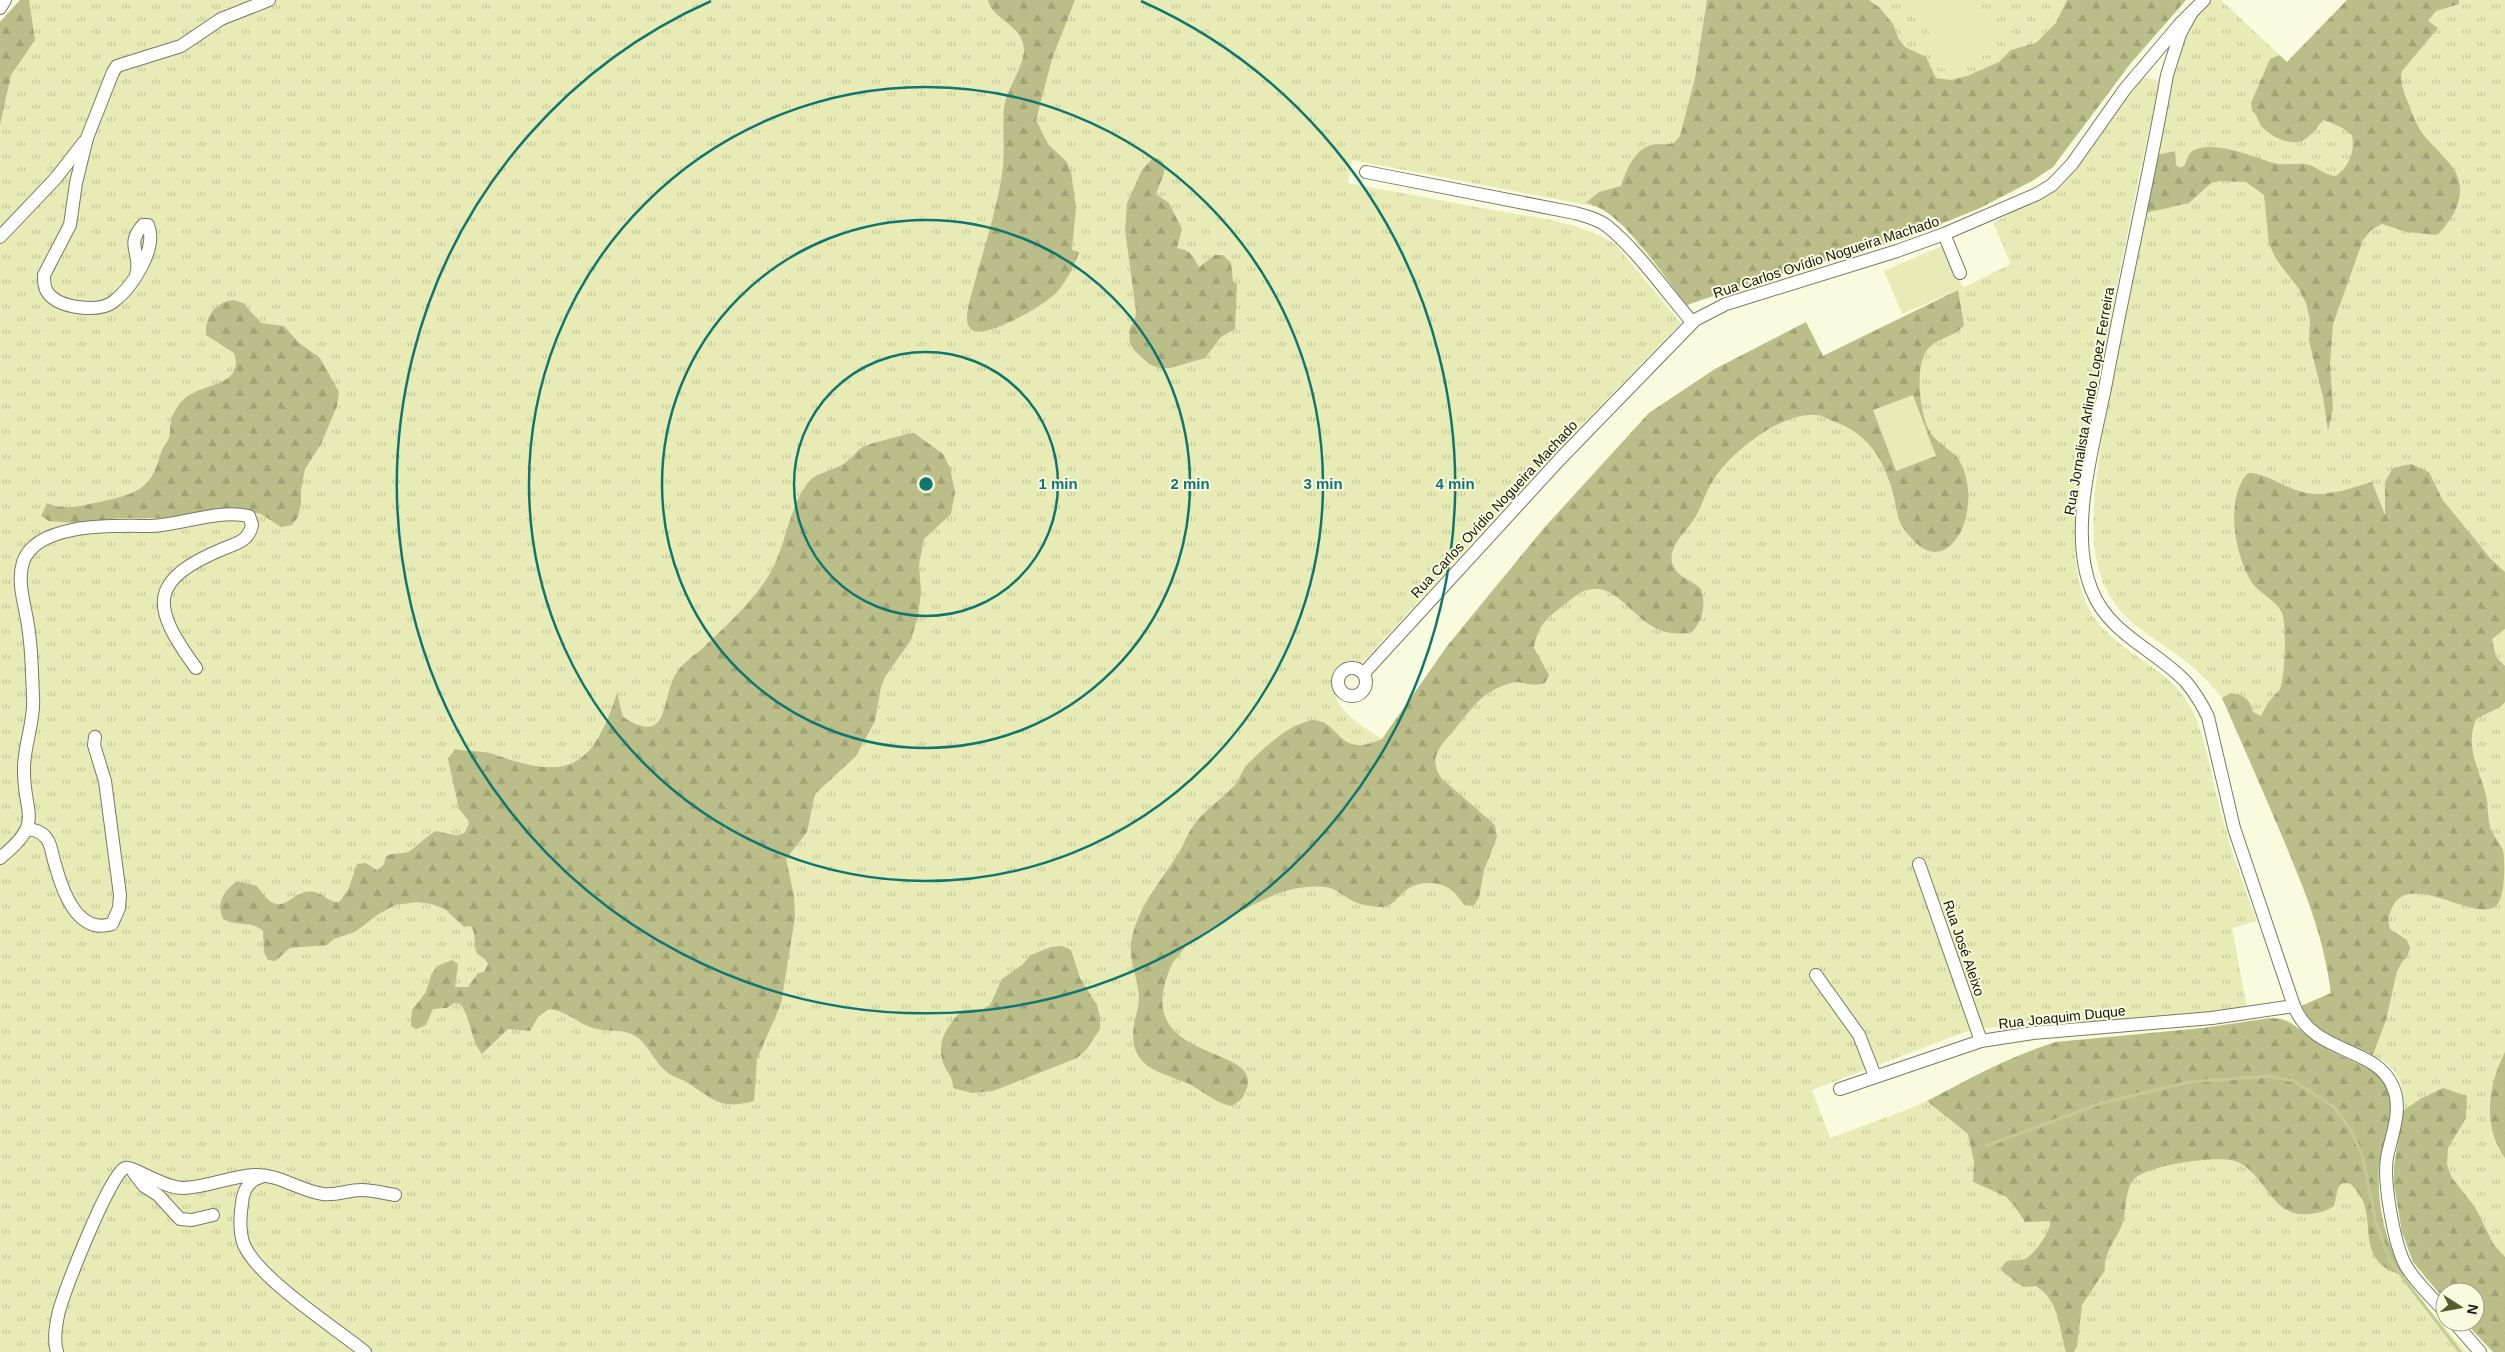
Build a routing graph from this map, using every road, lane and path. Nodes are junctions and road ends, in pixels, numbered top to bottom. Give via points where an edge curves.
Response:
1 (5, 0) edge
2 (269, 0) edge
3 (2204, 0) edge
4 (0, 8) edge
5 (2192, 12) junction
6 (87, 138) junction
7 (1366, 172) dead end
8 (1944, 234) junction
9 (0, 237) edge
10 (1960, 273) dead end
11 (136, 275) dead end
12 (1692, 322) junction
13 (196, 668) dead end
14 (1364, 673) dead end
15 (95, 737) dead end
16 (27, 829) junction
17 (0, 858) edge
18 (1919, 864) dead end
19 (1816, 975) dead end
20 (2294, 1006) junction
21 (1981, 1041) junction
22 (1875, 1076) junction
23 (1840, 1089) dead end
24 (131, 1167) junction
25 (269, 1176) junction
26 (395, 1195) dead end
27 (213, 1215) dead end
28 (2435, 1301) edge
29 (2463, 1332) edge
30 (57, 1352) edge
31 (365, 1352) edge
32 (2480, 1352) edge

1 - 4 street
2 - 6 street via 221,18 181,46 117,66
3 - 5 street, Rua Carlos Ovídio Nogueira Machado
5 - 8 street, Rua Carlos Ovídio Nogueira Machado via 2126,89 2062,176 2036,194
5 - 20 street, Rua Jornalista Arlindo Lopez Ferreira via 2173,52 2117,323 2084,503 2084,556 2092,590 2101,610 2121,631 2186,682 2208,717 2234,828
6 - 9 street via 56,178
6 - 11 street via 70,225 44,275 46,292 68,305 104,306 113,302
7 - 12 street via 1594,219 1606,225 1622,241
8 - 10 street
8 - 12 street, Rua Carlos Ovídio Nogueira Machado via 1726,304
12 - 14 street, Rua Carlos Ovídio Nogueira Machado via 1560,458
13 - 16 street via 171,633 164,615 163,596 174,578 186,569 244,540 252,525 249,516 210,516 163,525 84,528 56,535 36,546 24,560 21,579 29,632 33,697 24,767
15 - 16 street via 94,745 105,781 120,895 112,924 94,926 84,922 63,888 47,839 36,830
16 - 17 street via 21,840
18 - 21 street, Rua José Aleixo
19 - 22 street via 1859,1035
20 - 21 street, Rua Joaquim Duque via 2212,1018 2033,1033
20 - 28 street, Rua Jornalista Arlindo Lopez Ferreira via 2318,1037 2379,1068 2393,1086 2396,1116 2386,1178 2397,1242 2406,1266
21 - 22 street, Rua Joaquim Duque
22 - 23 street, Rua Joaquim Duque
24 - 25 street via 170,1187 203,1186 253,1175
24 - 27 street via 144,1186 158,1194 180,1219
24 - 30 street via 120,1171 116,1177 90,1230 60,1310 55,1331
25 - 26 street via 325,1194 361,1190
25 - 31 street via 259,1177 245,1189 240,1214 244,1243 268,1275
29 - 32 street

